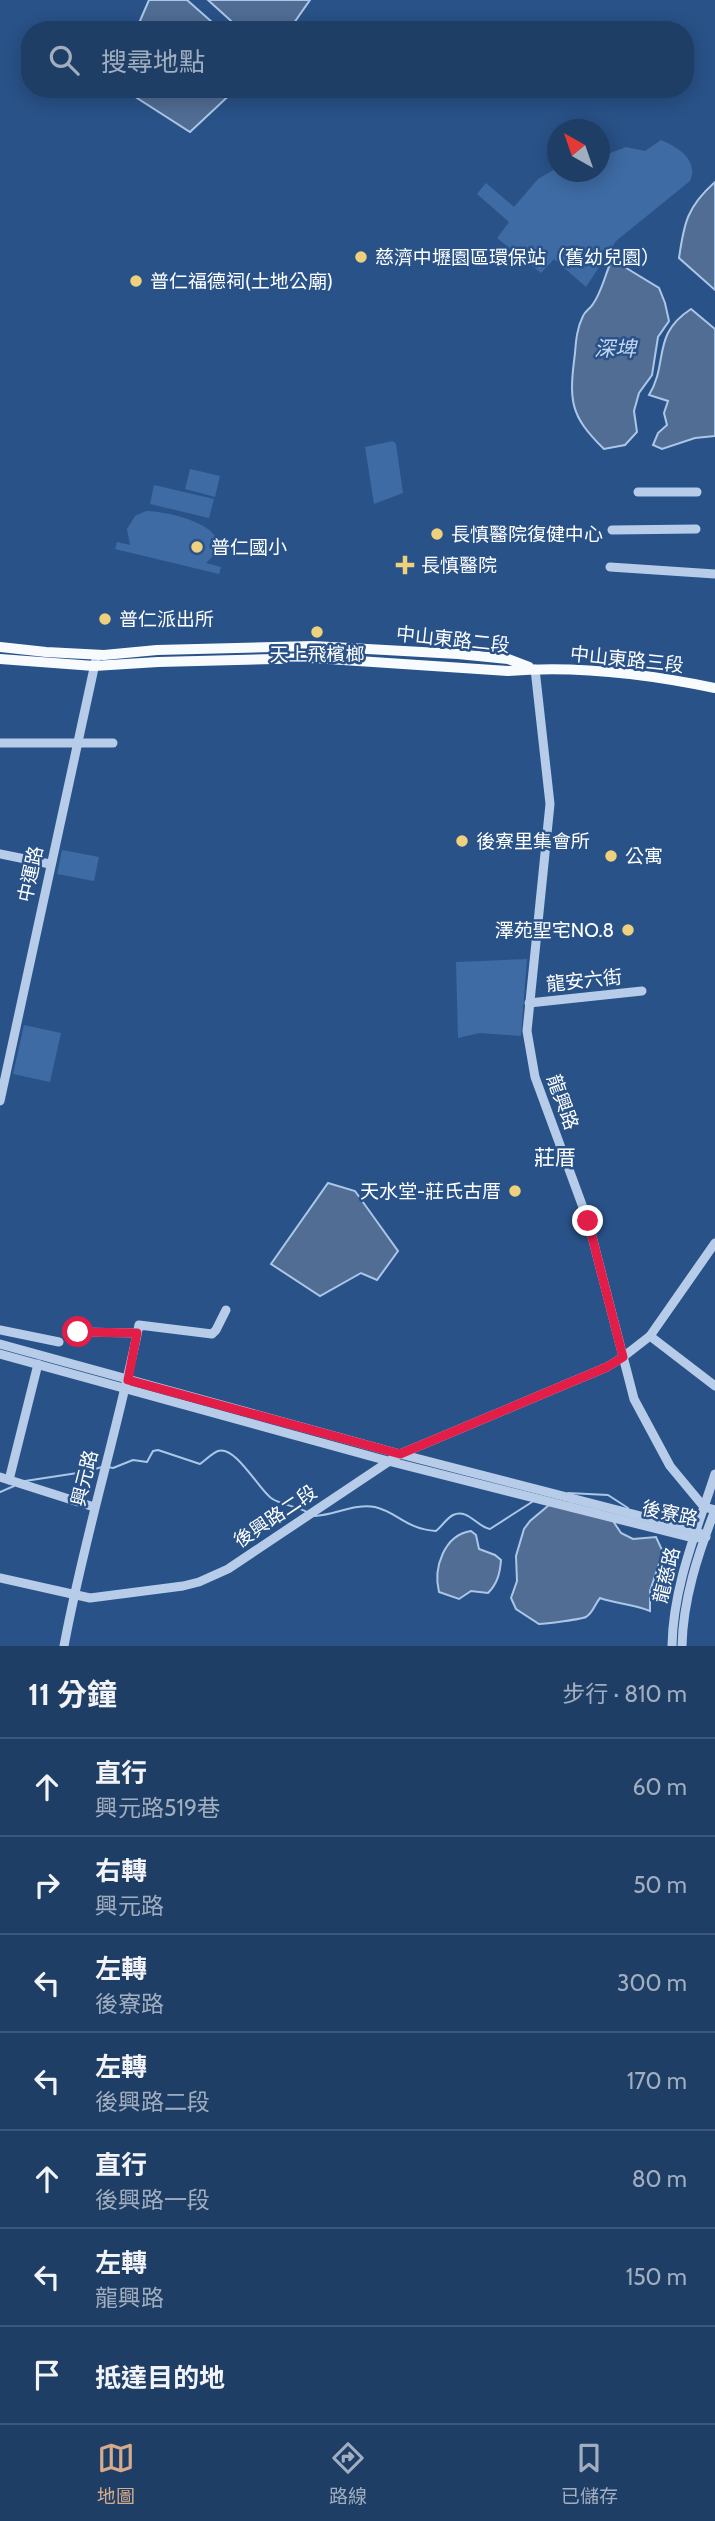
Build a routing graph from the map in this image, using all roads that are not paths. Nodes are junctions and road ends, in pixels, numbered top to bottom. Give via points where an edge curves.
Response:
1 (638, 492) dead end
2 (697, 492) dead end
3 (696, 529) dead end
4 (612, 530) dead end
5 (610, 567) dead end
6 (715, 574) edge
7 (0, 647) edge
8 (0, 659) edge
9 (96, 660) junction
10 (535, 669) junction
11 (715, 688) edge
12 (0, 743) edge
13 (113, 743) dead end
14 (76, 744) junction
15 (0, 854) edge
16 (50, 864) junction
17 (642, 991) dead end
18 (529, 1003) junction
19 (4, 1060) edge
20 (0, 1101) edge
21 (715, 1243) edge
22 (226, 1310) dead end
23 (0, 1330) edge
24 (78, 1332) dead end
25 (137, 1333) junction
26 (650, 1336) junction
27 (59, 1342) dead end
28 (0, 1344) edge
29 (0, 1354) edge
30 (623, 1357) junction
31 (38, 1364) junction
32 (127, 1384) junction
33 (715, 1387) edge
34 (400, 1454) junction
35 (388, 1461) junction
36 (715, 1474) edge
37 (5, 1478) edge
38 (94, 1507) junction
39 (704, 1507) junction
40 (715, 1510) edge
41 (694, 1534) junction
42 (706, 1537) junction
43 (0, 1578) edge
44 (74, 1595) junction
45 (64, 1646) edge
46 (672, 1646) edge
47 (682, 1646) edge

1 - 2 street
3 - 4 street
5 - 6 street
7 - 9 main road, 中山東路二段
8 - 9 main road, 中山東路二段
9 - 10 main road, 中山東路二段 via 313,646 508,659
9 - 14 street, 中運路
10 - 11 main road, 中山東路三段 via 611,672
10 - 18 street, 龍興路 via 550,804
12 - 14 street
13 - 14 street
14 - 16 street, 中運路
15 - 16 street
16 - 19 street, 中運路
17 - 18 street, 龍安六街
18 - 30 street, 龍興路 via 527,1031 535,1077 588,1221
19 - 20 street, 中運路
21 - 26 street, 後興路二段
22 - 25 street, 興元路 via 212,1334 144,1324
23 - 27 street
24 - 25 street
25 - 32 street, 興元路
26 - 30 street, 後興路二段
26 - 33 street
28 - 32 street, 後寮路
29 - 31 street, 後寮路
30 - 34 street, 後興路二段
30 - 39 street, 龍興路 via 634,1399 651,1434
31 - 32 street, 後寮路
31 - 37 street
32 - 34 street, 後寮路
32 - 35 street, 後寮路
32 - 38 street, 興元路
34 - 35 street, 後興路二段
34 - 41 street, 後寮路
35 - 41 street, 後寮路
35 - 44 street, 後興路二段 via 214,1576 149,1592 90,1598
36 - 39 street, 龍慈路
37 - 38 street
38 - 44 street, 興元路
39 - 40 street
39 - 41 street, 龍慈路
40 - 42 street, 龍慈路
41 - 42 street, 後寮路
41 - 46 street, 龍慈路 via 675,1609
42 - 47 street, 龍慈路 via 691,1579
43 - 44 street, 後興路二段
44 - 45 street, 興元路

